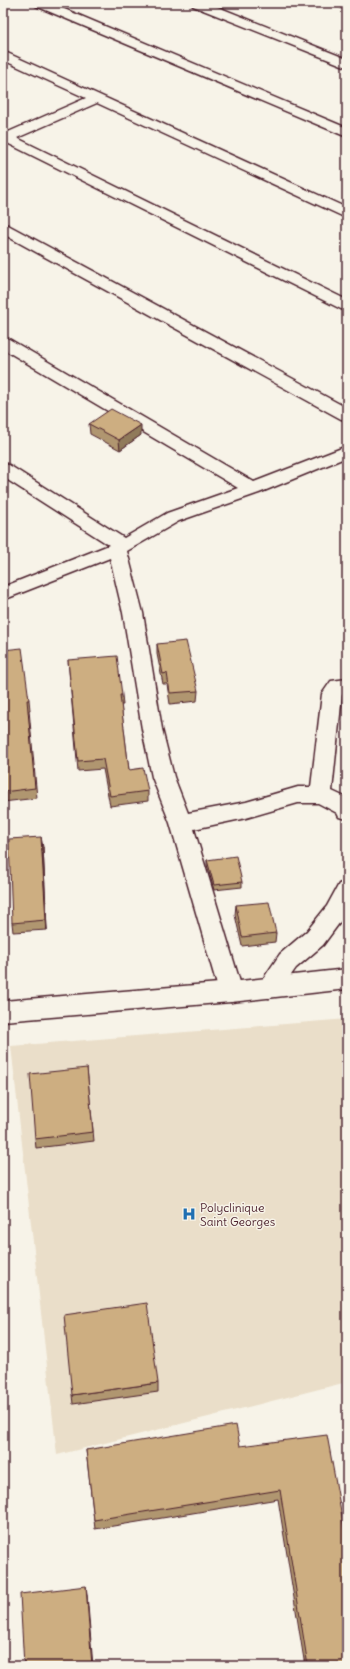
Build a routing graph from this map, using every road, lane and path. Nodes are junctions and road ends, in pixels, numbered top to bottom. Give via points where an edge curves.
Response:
1 (40, 3) edge
2 (197, 3) edge
3 (342, 3) edge
4 (347, 5) edge
5 (3, 55) edge
6 (347, 63) edge
7 (97, 98) junction
8 (347, 133) edge
9 (4, 137) edge
10 (347, 213) edge
11 (3, 228) edge
12 (347, 306) edge
13 (3, 342) edge
14 (347, 415) edge
15 (347, 451) edge
16 (3, 469) edge
17 (253, 489) junction
18 (120, 546) junction
19 (3, 594) edge
20 (347, 686) edge
21 (321, 795) junction
22 (347, 811) edge
23 (181, 823) junction
24 (347, 890) edge
25 (347, 979) edge
26 (269, 988) junction
27 (231, 992) junction
28 (3, 1011) edge

1 - 8 street
2 - 6 street
3 - 4 street
5 - 7 street
7 - 9 street
7 - 10 street
9 - 12 street
11 - 14 street
13 - 17 street
15 - 17 street
16 - 18 street
17 - 18 street via 173,517
18 - 19 street
18 - 23 street via 152,729 163,777
20 - 21 street via 338,686 332,694
21 - 22 street via 345,807
21 - 23 street via 298,795 246,810
23 - 27 street
24 - 26 street via 335,912 315,938 288,961
25 - 26 street
26 - 27 street
27 - 28 street

